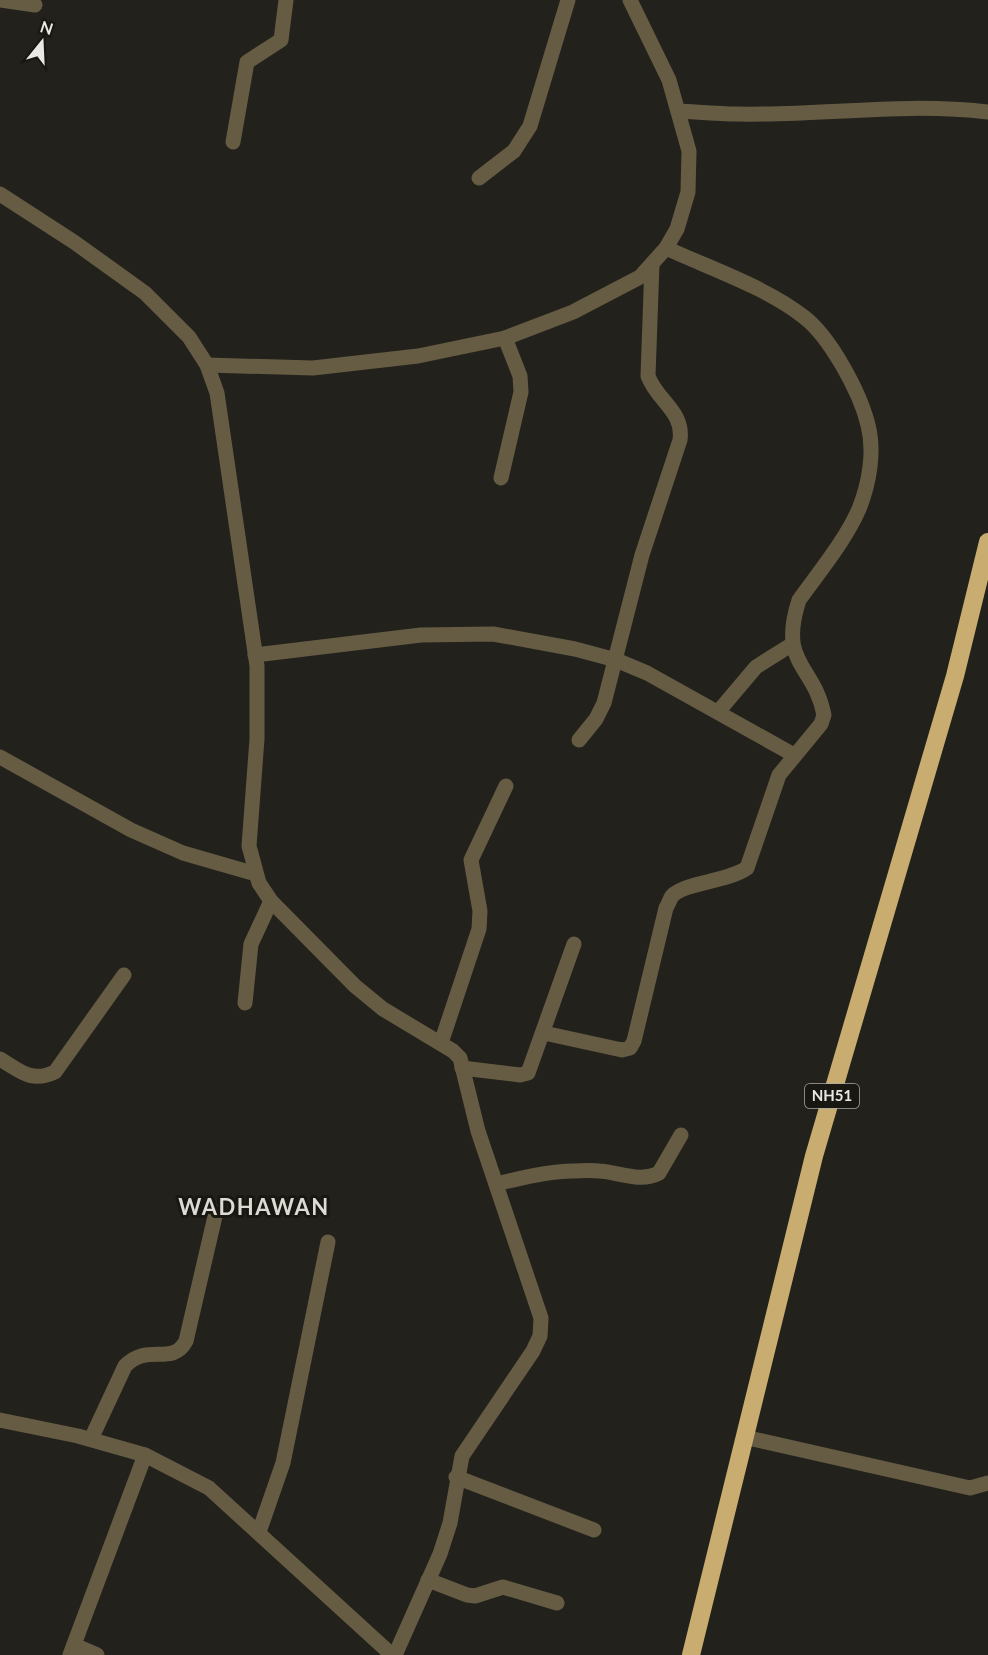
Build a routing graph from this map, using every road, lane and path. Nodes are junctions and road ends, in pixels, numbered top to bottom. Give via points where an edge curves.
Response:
1 (0, 0) edge
2 (286, 0) edge
3 (568, 0) edge
4 (630, 0) edge
5 (36, 5) dead end
6 (678, 111) junction
7 (988, 112) edge
8 (232, 142) dead end
9 (479, 178) dead end
10 (0, 194) edge
11 (666, 248) junction
12 (652, 264) junction
13 (505, 338) junction
14 (207, 365) junction
15 (501, 478) dead end
16 (988, 542) edge
17 (791, 645) junction
18 (255, 656) junction
19 (616, 660) junction
20 (718, 712) junction
21 (579, 740) dead end
22 (794, 755) junction
23 (0, 757) edge
24 (506, 786) dead end
25 (256, 874) junction
26 (271, 901) junction
27 (574, 944) dead end
28 (124, 975) dead end
29 (245, 1003) dead end
30 (544, 1033) junction
31 (441, 1044) junction
32 (0, 1059) edge
33 (462, 1068) junction
34 (681, 1135) dead end
35 (496, 1184) junction
36 (216, 1212) dead end
37 (328, 1242) dead end
38 (0, 1420) edge
39 (744, 1437) junction
40 (91, 1439) junction
41 (145, 1455) junction
42 (456, 1477) junction
43 (988, 1483) edge
44 (594, 1530) dead end
45 (259, 1532) junction
46 (428, 1580) junction
47 (557, 1603) dead end
48 (72, 1650) edge
49 (97, 1655) edge
50 (393, 1655) edge
51 (691, 1655) edge

1 - 5 street
2 - 8 street via 281,40 247,62
3 - 9 street via 530,126 514,151
4 - 6 street via 669,80
6 - 7 street via 738,114 897,106
6 - 11 street via 689,152 688,192 677,229
10 - 14 street via 145,293 189,338
11 - 12 street
11 - 17 street via 776,299 805,317 838,354 868,425 871,456 858,511 799,600
12 - 13 street via 640,277 573,312
12 - 19 street via 648,376 682,428 642,555
13 - 14 street via 418,356 312,368
13 - 15 street via 520,376 521,392
14 - 18 street via 217,393
16 - 39 highway, NH51 via 955,676 814,1156
17 - 20 street via 756,667
17 - 22 street via 824,715
18 - 19 street via 421,635 493,633
18 - 25 street via 258,739 249,846
19 - 20 street
19 - 21 street via 604,703
20 - 22 street
22 - 30 street via 778,775 747,868 734,877 685,888 672,896 630,1048 622,1050
23 - 25 street via 131,830 183,853
24 - 31 street via 471,860 480,911 479,929
25 - 26 street
26 - 29 street via 251,944
26 - 31 street via 355,986 383,1009
27 - 30 street
28 - 32 street via 55,1072 42,1078 28,1075
30 - 33 street via 528,1073
31 - 33 street via 460,1059
33 - 35 street
34 - 35 street via 659,1173 652,1176 567,1171
35 - 42 street via 541,1318 540,1336 468,1444
36 - 40 street via 186,1341 181,1350 172,1354 143,1353 125,1365
37 - 45 street via 283,1462
38 - 40 street
39 - 43 street via 970,1488
39 - 51 highway, NH51
40 - 41 street
41 - 45 street via 209,1488
41 - 48 street
42 - 44 street
42 - 46 street via 450,1523
45 - 50 street
46 - 47 street via 467,1595 503,1587
46 - 50 street
48 - 49 street

